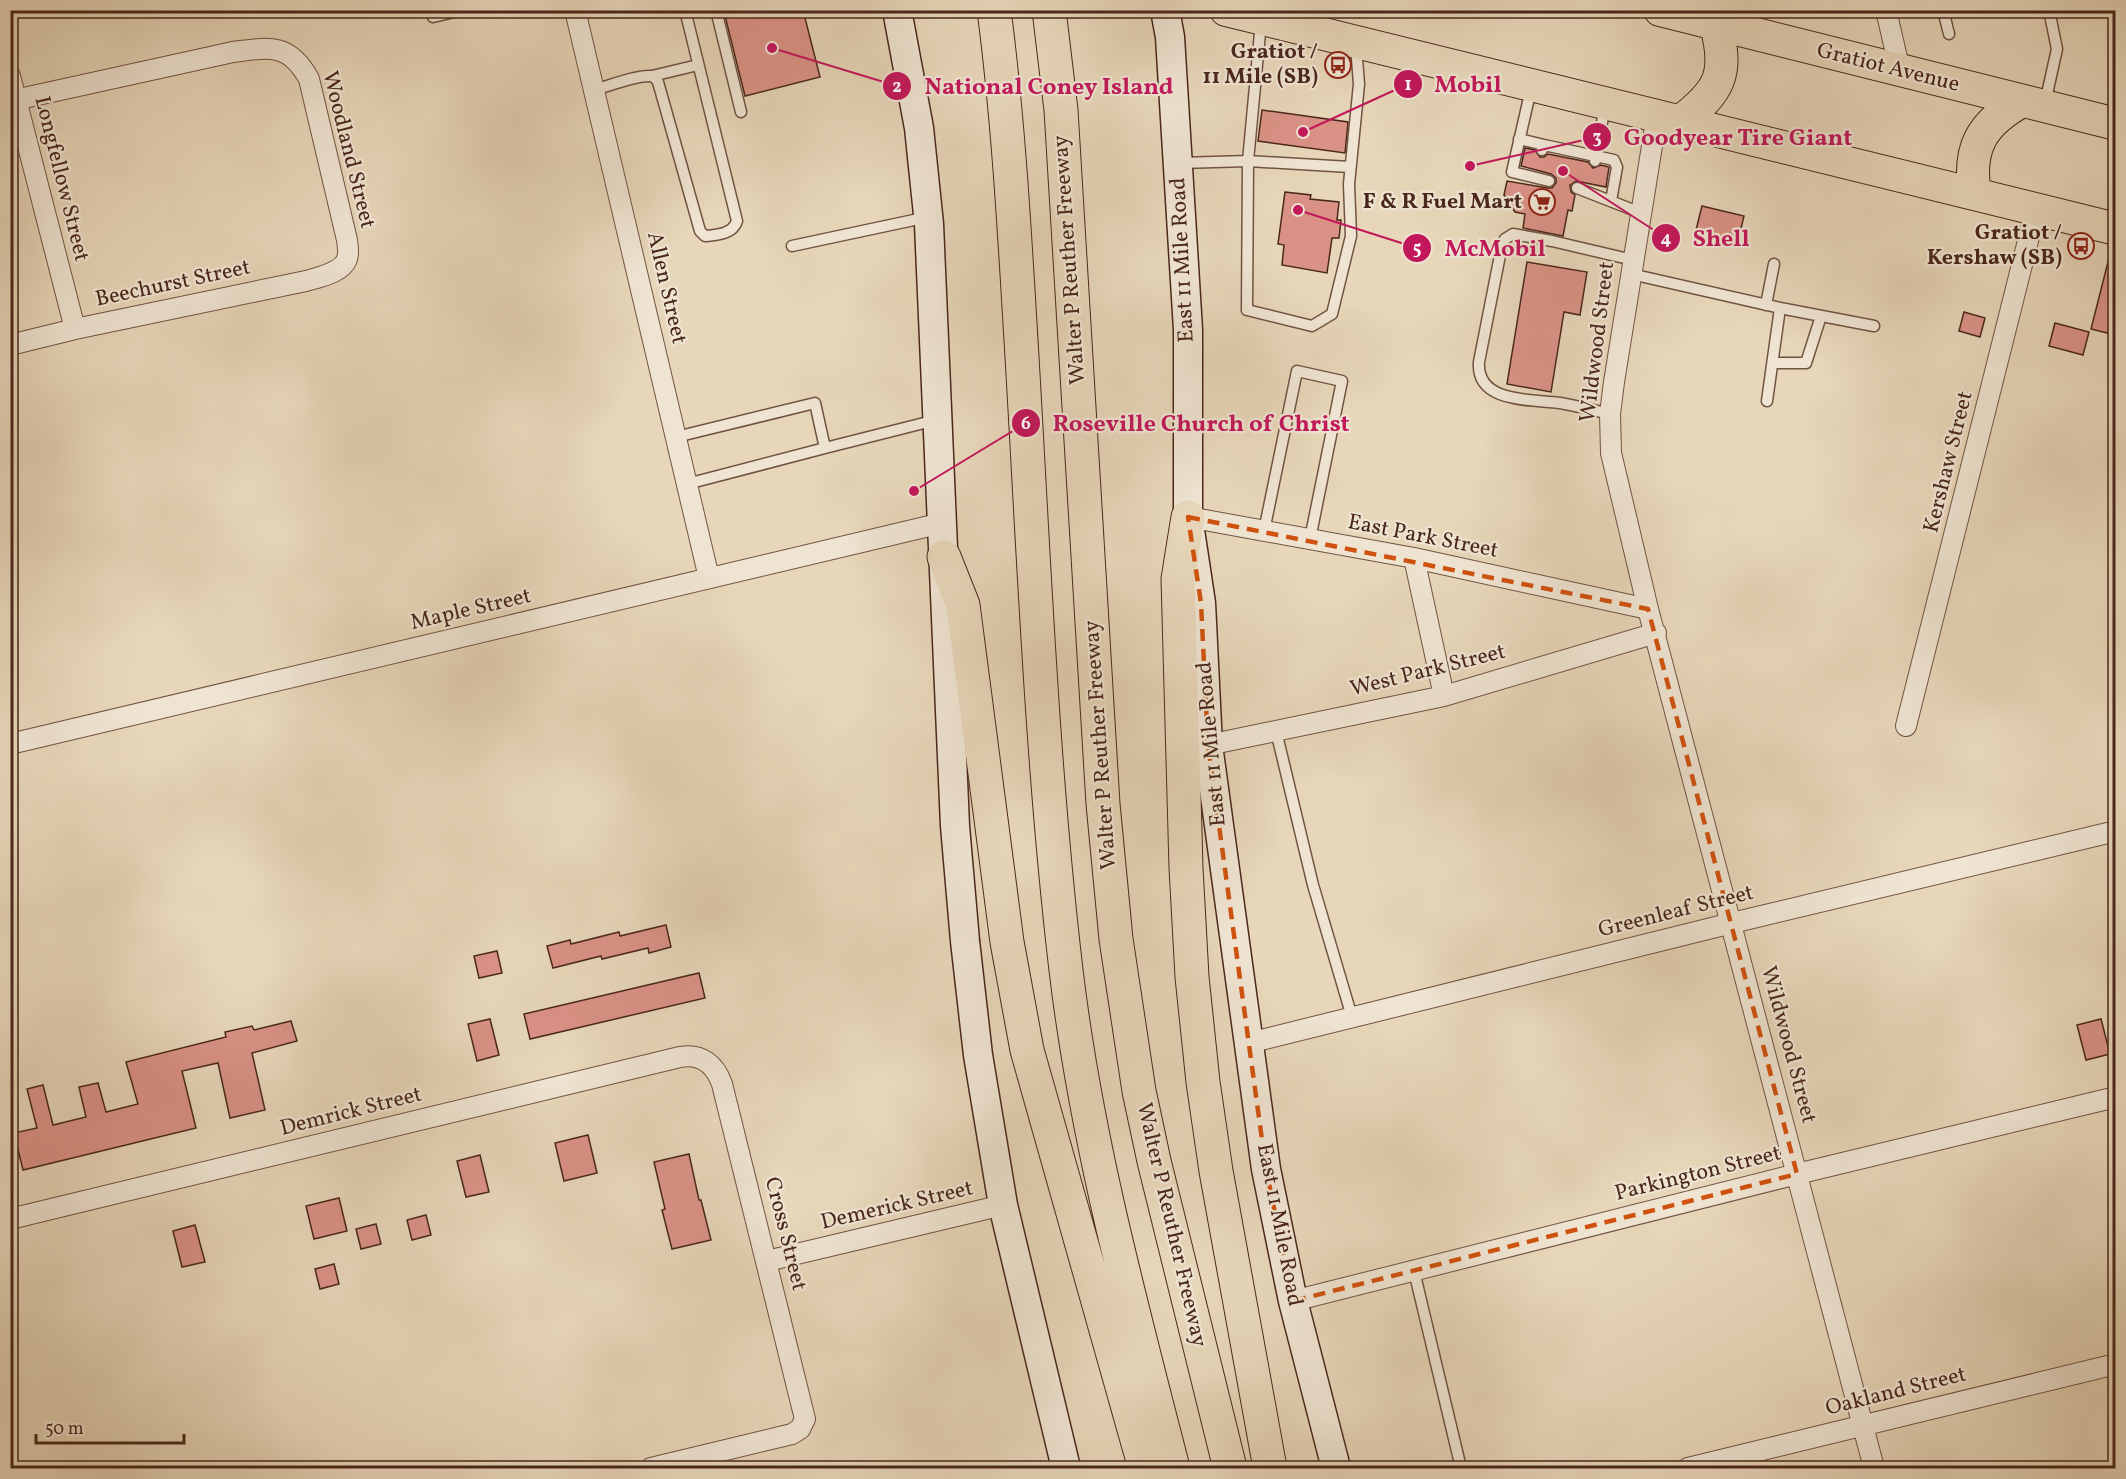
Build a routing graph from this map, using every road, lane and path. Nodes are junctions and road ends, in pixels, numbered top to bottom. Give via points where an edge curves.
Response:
1 (463, 10) edge
2 (575, 10) edge
3 (686, 10) edge
4 (716, 10) edge
5 (897, 10) edge
6 (994, 10) edge
7 (1049, 10) edge
8 (1165, 10) edge
9 (1226, 10) edge
10 (1345, 10) edge
11 (1660, 10) edge
12 (1886, 10) edge
13 (1943, 10) edge
14 (2049, 10) edge
15 (432, 14) edge
16 (1700, 18) edge
17 (1261, 19) junction
18 (1948, 34) dead end
19 (1355, 42) junction
20 (698, 65) junction
21 (1900, 71) junction
22 (10, 76) edge
23 (652, 76) junction
24 (1532, 85) junction
25 (594, 90) junction
26 (14, 100) edge
27 (1606, 103) junction
28 (2033, 104) junction
29 (741, 112) dead end
30 (1669, 118) junction
31 (2115, 124) edge
32 (1519, 139) junction
33 (1596, 158) junction
34 (1248, 160) junction
35 (1178, 163) junction
36 (1350, 167) junction
37 (1549, 181) dead end
38 (1577, 188) dead end
39 (1975, 194) junction
40 (1611, 201) junction
41 (2036, 209) junction
42 (1641, 213) junction
43 (928, 217) junction
44 (2115, 229) edge
45 (792, 246) dead end
46 (1774, 264) dead end
47 (344, 265) joint
48 (1632, 267) junction
49 (1766, 305) junction
50 (1780, 308) junction
51 (1821, 316) junction
52 (1874, 326) dead end
53 (75, 329) junction
54 (10, 345) edge
55 (1773, 363) junction
56 (1767, 401) dead end
57 (1610, 414) junction
58 (938, 419) junction
59 (676, 437) junction
60 (825, 448) junction
61 (687, 484) junction
62 (1188, 517) junction
63 (942, 523) junction
64 (1264, 531) junction
65 (1310, 539) junction
66 (944, 557) junction
67 (1414, 558) junction
68 (709, 578) junction
69 (1648, 609) junction
70 (1656, 633) junction
71 (1444, 696) junction
72 (1906, 726) dead end
73 (1276, 730) junction
74 (10, 744) edge
75 (1208, 745) junction
76 (2115, 831) edge
77 (1732, 923) junction
78 (1352, 1017) junction
79 (1249, 1042) junction
80 (702, 1058) joint
81 (2115, 1097) edge
82 (1797, 1174) junction
83 (1003, 1205) junction
84 (10, 1219) edge
85 (766, 1261) junction
86 (1414, 1271) junction
87 (1293, 1301) junction
88 (2115, 1364) edge
89 (1862, 1424) junction
90 (651, 1468) edge
91 (1066, 1468) edge
92 (1145, 1468) edge
93 (1173, 1468) edge
94 (1230, 1468) edge
95 (1270, 1468) edge
96 (1336, 1468) edge
97 (1461, 1468) edge
98 (1688, 1468) edge
99 (1874, 1468) edge

1 - 15 lane
2 - 25 street, Allen Street
3 - 20 lane
4 - 29 lane
5 - 43 main road via 919,128
6 - 93 highway via 1011,171 1040,672 1066,972 1084,1091 1114,1234
7 - 94 highway, Walter P Reuther Freeway via 1061,110 1103,804 1116,939 1154,1161
8 - 35 main road, East 11 Mile Road
9 - 17 main road
10 - 19 main road
11 - 16 main road, Gratiot Avenue
12 - 21 street
13 - 18 lane
14 - 28 lane via 2057,49
16 - 21 main road, Gratiot Avenue
16 - 30 main road via 1720,43 1720,77 1712,94 1698,107
17 - 19 main road
17 - 34 lane
19 - 24 main road
19 - 36 lane via 1359,84
20 - 23 lane
20 - 23 lane via 737,220 734,228 716,236 705,236 700,231 658,82
21 - 28 main road, Gratiot Avenue
22 - 26 street, Longfellow Street
23 - 25 lane
24 - 27 main road
24 - 32 lane
25 - 59 street, Allen Street
26 - 47 street, Woodland Street via 233,52 255,49 287,53 300,63 309,79 347,240 348,257
26 - 53 street, Longfellow Street
27 - 30 main road
27 - 33 lane
28 - 31 main road, Gratiot Avenue
28 - 39 main road via 2005,110 1980,137 1972,165
30 - 39 main road
30 - 42 street, Wildwood Street
32 - 33 lane
32 - 37 lane via 1512,171
33 - 40 lane via 1614,160 1617,167
34 - 35 lane
34 - 36 lane
34 - 36 lane via 1246,310 1312,326 1332,314 1335,303 1351,236
35 - 62 main road, East 11 Mile Road via 1188,330
38 - 40 lane via 1590,189
39 - 41 main road
40 - 42 lane
41 - 44 main road
41 - 72 street, Kershaw Street
42 - 48 street, Wildwood Street
43 - 45 lane
43 - 58 main road
46 - 49 lane
47 - 53 street, Beechurst Street via 306,281
48 - 49 lane
48 - 57 street, Wildwood Street
48 - 57 lane via 1552,241 1513,234 1502,245 1479,362 1488,386 1505,397
49 - 50 lane
50 - 51 lane
50 - 55 lane
51 - 52 lane
51 - 55 lane via 1806,363
53 - 54 street, Beechurst Street
55 - 56 lane
57 - 69 street, Wildwood Street via 1611,453
58 - 60 lane
58 - 63 main road
59 - 60 lane via 815,403
59 - 61 street, Allen Street
60 - 61 lane
61 - 68 street, Allen Street
62 - 64 street, East Park Street
62 - 75 main road, East 11 Mile Road via 1201,603
62 - 95 highway via 1178,579 1192,977 1216,1171
63 - 66 main road
63 - 68 street, Maple Street
64 - 65 street, East Park Street
64 - 65 lane via 1297,371 1342,381
65 - 67 street, East Park Street
66 - 83 main road via 955,826 965,941 978,1055
66 - 92 highway via 963,605 1007,942 1028,1050
67 - 69 street, East Park Street
67 - 71 street
68 - 74 street, Maple Street
69 - 70 street, Wildwood Street
70 - 71 street, West Park Street
70 - 77 street, Wildwood Street
71 - 73 street, West Park Street
73 - 75 street, West Park Street
73 - 78 lane via 1313,885
75 - 79 main road, East 11 Mile Road
76 - 77 street, Greenleaf Street
77 - 78 street, Greenleaf Street
77 - 82 street, Wildwood Street
78 - 79 street, Greenleaf Street
79 - 87 main road, East 11 Mile Road via 1266,1169
80 - 84 street, Demrick Street via 680,1057
80 - 85 street, Cross Street via 718,1071
81 - 82 street, Parkington Street
82 - 86 street, Parkington Street
82 - 89 street, Wildwood Street
83 - 85 street, Demerick Street
83 - 91 main road
85 - 90 street, Cross Street via 803,1406 805,1419 801,1429
86 - 87 street, Parkington Street
86 - 97 lane
87 - 96 main road, East 11 Mile Road
88 - 89 street, Oakland Street
89 - 98 street, Oakland Street
89 - 99 street, Wildwood Street

